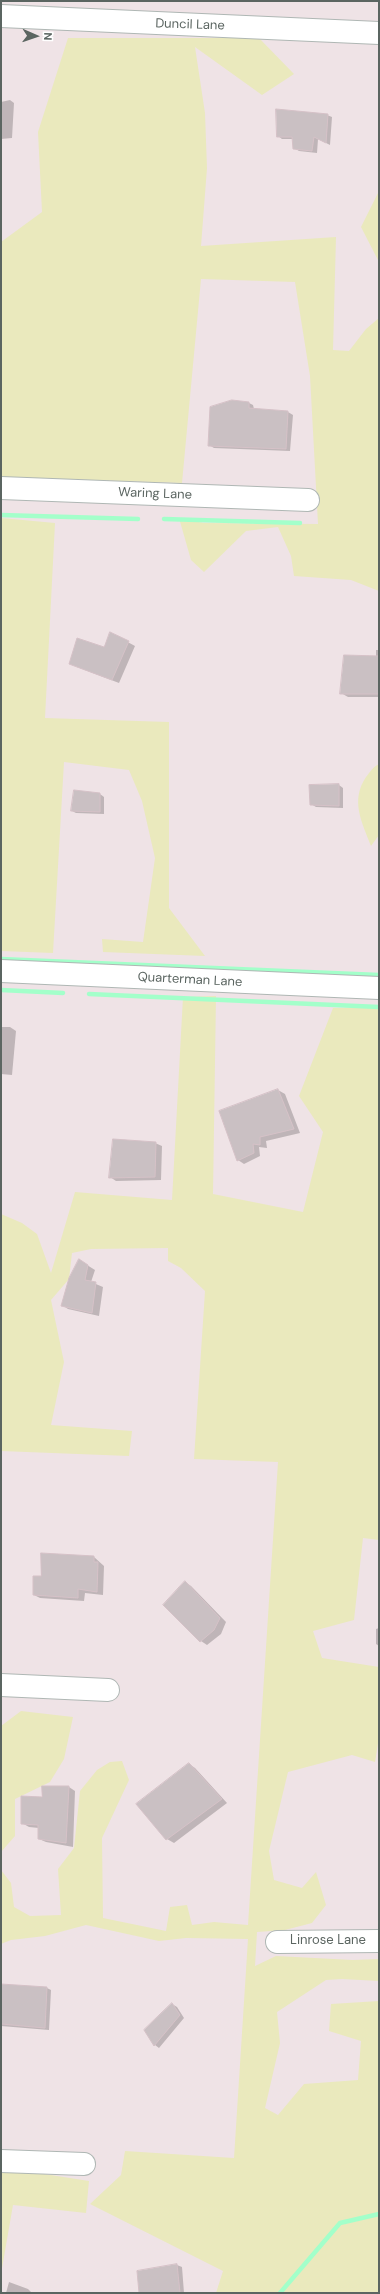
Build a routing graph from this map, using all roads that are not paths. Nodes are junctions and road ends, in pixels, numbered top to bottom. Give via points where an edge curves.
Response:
1 (72, 10) edge
2 (1, 16) edge
3 (379, 33) edge
4 (1, 488) edge
5 (308, 500) dead end
6 (1, 971) edge
7 (379, 988) edge
8 (1, 1685) edge
9 (108, 1690) dead end
10 (379, 1941) edge
11 (277, 1942) dead end
12 (1, 2161) edge
13 (84, 2164) dead end

1 - 2 street, Duncil Lane
1 - 3 street, Duncil Lane
4 - 5 street, Waring Lane
6 - 7 street, Quarterman Lane
8 - 9 street
10 - 11 street, Linrose Lane
12 - 13 street

